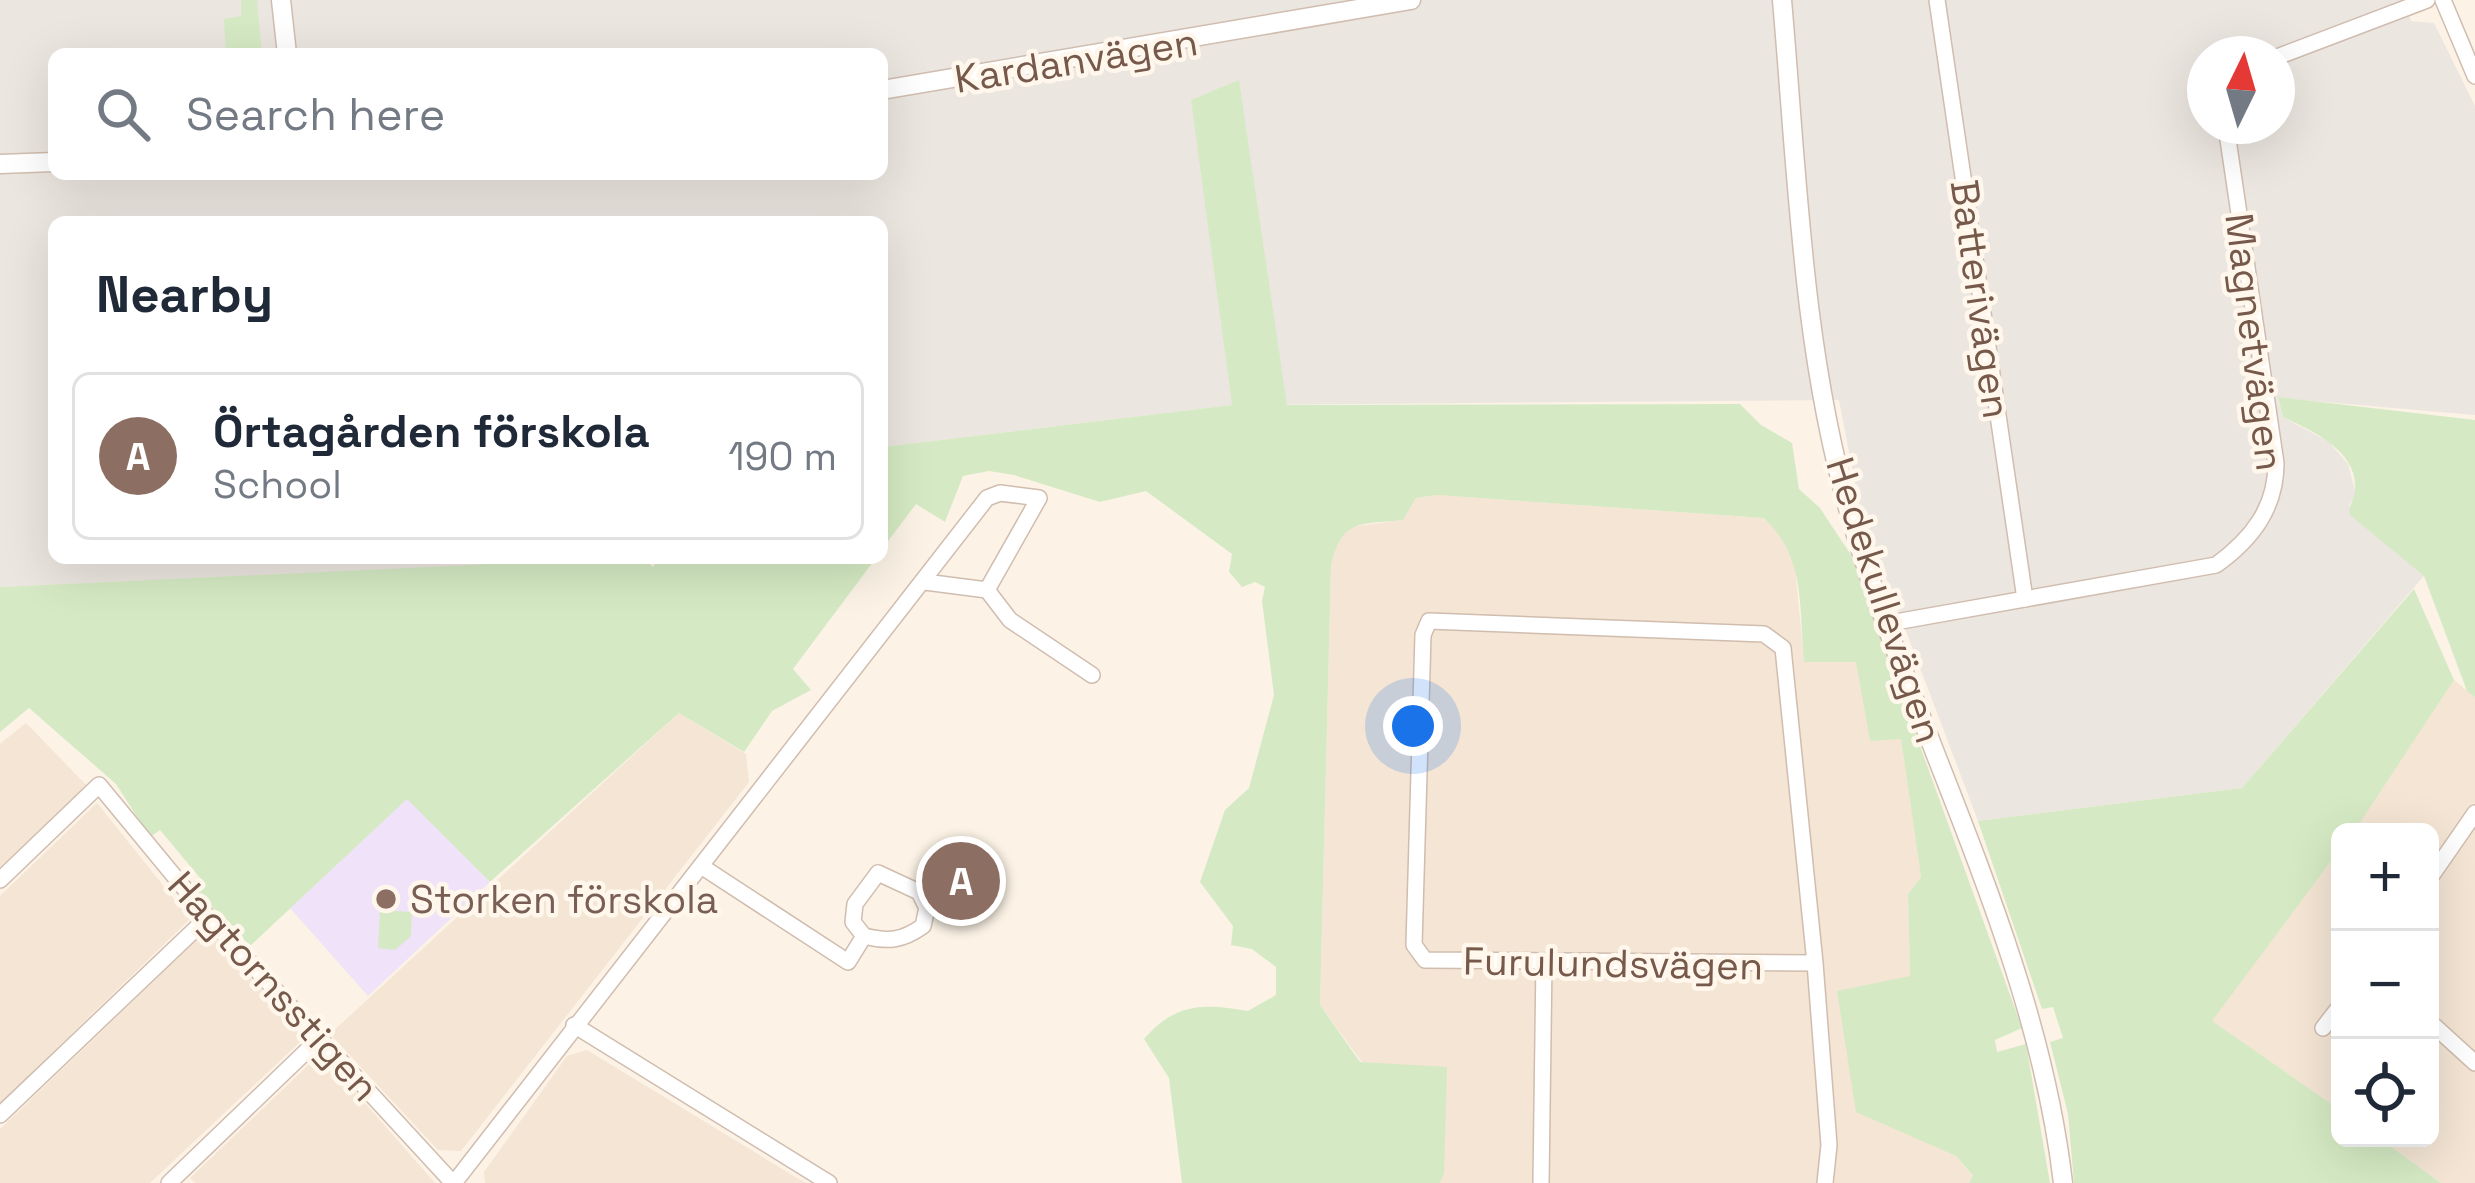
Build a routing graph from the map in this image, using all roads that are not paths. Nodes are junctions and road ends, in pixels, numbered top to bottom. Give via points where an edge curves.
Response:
1 (281, 0) edge
2 (1411, 0) edge
3 (1782, 0) edge
4 (1937, 0) edge
5 (2427, 0) edge
6 (2443, 0) edge
7 (286, 48) edge
8 (2295, 50) edge
9 (2475, 76) edge
10 (888, 89) edge
11 (2229, 144) edge
12 (48, 162) edge
13 (0, 164) edge
14 (925, 582) junction
15 (987, 590) junction
16 (2025, 599) junction
17 (1890, 623) junction
18 (1092, 675) dead end
19 (2475, 813) edge
20 (2439, 865) edge
21 (701, 866) junction
22 (0, 880) edge
23 (208, 916) junction
24 (864, 936) junction
25 (1544, 962) junction
26 (1815, 963) junction
27 (2331, 1018) edge
28 (574, 1025) junction
29 (2323, 1028) dead end
30 (2439, 1030) edge
31 (320, 1038) junction
32 (2475, 1063) edge
33 (0, 1114) edge
34 (178, 1180) edge
35 (453, 1183) edge
36 (829, 1183) edge
37 (1541, 1183) edge
38 (1825, 1183) edge
39 (2063, 1183) edge

1 - 7 street
2 - 10 street, Kardanvägen
3 - 17 street, Hedekullevägen via 1820,363 1850,515
4 - 16 street, Batterivägen
5 - 8 street
6 - 9 street
11 - 16 street, Magnetvägen via 2276,463 2271,502 2216,565
12 - 13 street
14 - 15 street
14 - 15 street via 987,498 1039,498
14 - 21 street
15 - 18 street via 1010,620
16 - 17 street, Magnetvägen
17 - 39 street, Hedekullevägen via 2038,1035
19 - 20 street
21 - 24 street via 848,962
21 - 28 street
22 - 23 street, Hagtornsstigen via 99,785
23 - 31 street, Hagtornsstigen
23 - 33 street
24 - 24 street via 906,938 923,926 927,908 919,892 878,873 855,904 853,922
25 - 26 street, Furulundsvägen
25 - 26 street, Furulundsvägen via 1425,960 1414,945 1423,635 1434,619 1775,639 1784,648
25 - 37 street
26 - 38 street, Furulundsvägen
27 - 29 street
28 - 35 street
28 - 36 street
30 - 32 street
31 - 34 street
31 - 35 street, Hagtornsstigen

